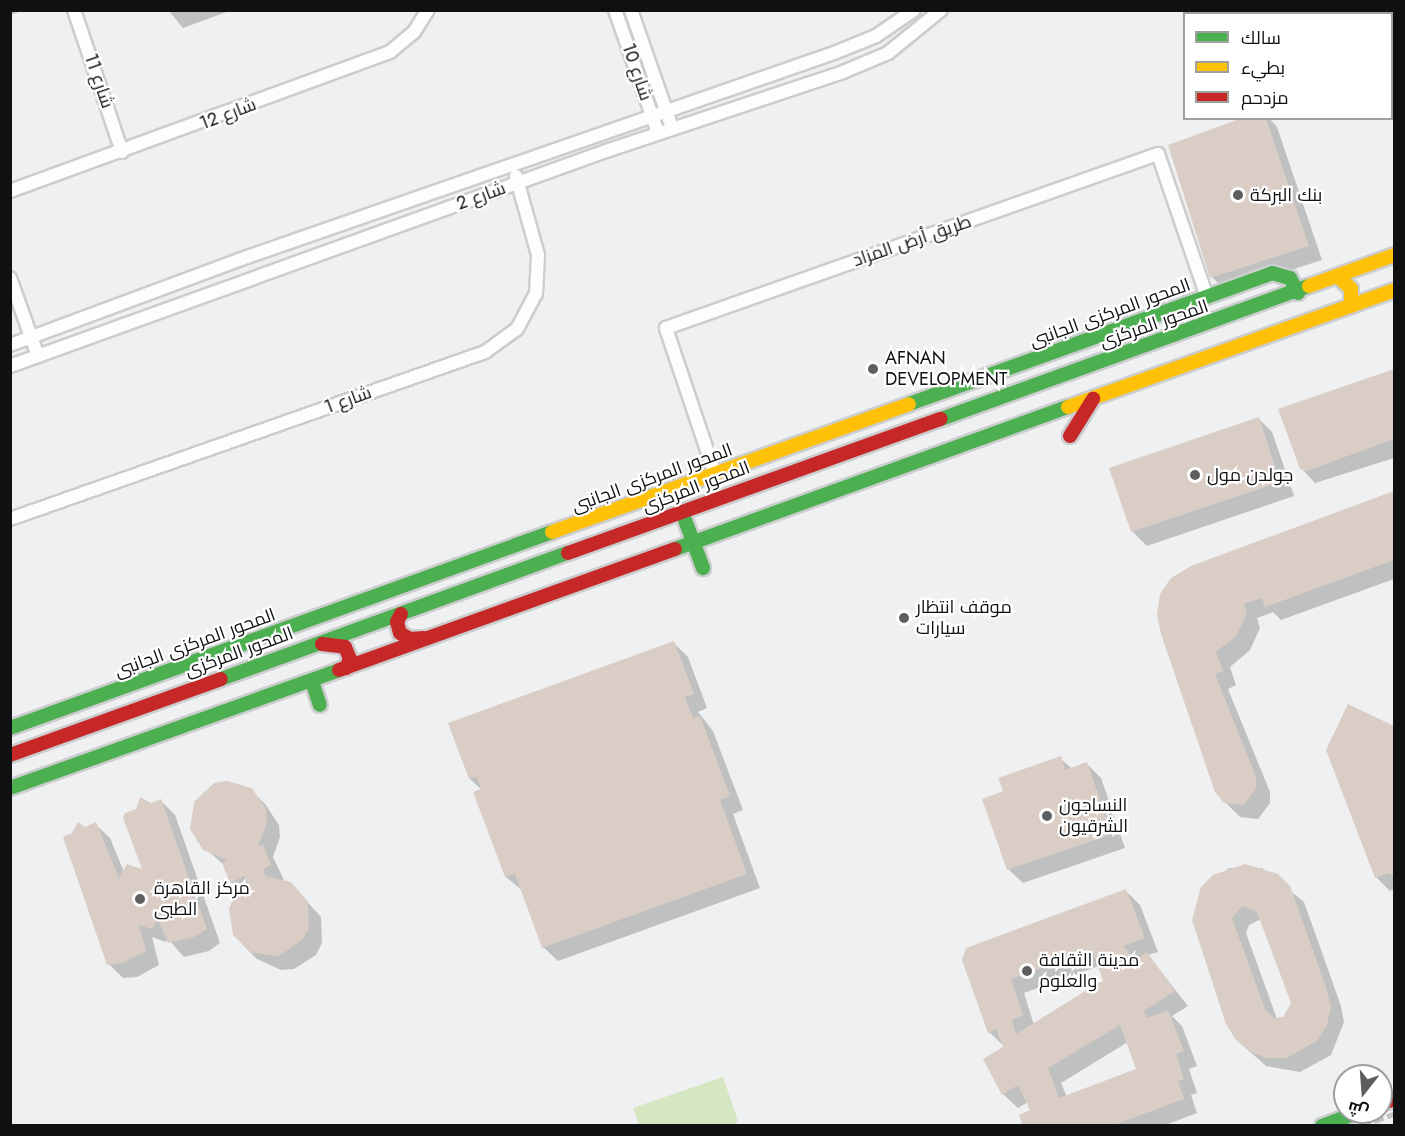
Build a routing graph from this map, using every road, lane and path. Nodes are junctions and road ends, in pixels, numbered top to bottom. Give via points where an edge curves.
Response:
1 (74, 10) edge
2 (428, 10) edge
3 (615, 10) edge
4 (631, 10) edge
5 (914, 10) edge
6 (941, 10) edge
7 (666, 111) junction
8 (652, 116) junction
9 (672, 128) junction
10 (658, 133) junction
11 (122, 152) junction
12 (513, 165) junction
13 (518, 183) junction
14 (10, 191) edge
15 (1395, 255) edge
16 (1339, 277) junction
17 (10, 278) edge
18 (1395, 290) edge
19 (1298, 292) junction
20 (1207, 297) junction
21 (1351, 306) junction
22 (32, 338) junction
23 (10, 345) edge
24 (38, 356) junction
25 (10, 366) edge
26 (1093, 399) junction
27 (865, 421) junction
28 (1070, 436) dead end
29 (857, 446) junction
30 (716, 474) junction
31 (682, 512) junction
32 (10, 519) edge
33 (694, 541) junction
34 (703, 568) dead end
35 (401, 614) junction
36 (436, 637) junction
37 (312, 644) junction
38 (346, 668) junction
39 (312, 681) junction
40 (320, 705) dead end
41 (10, 728) edge
42 (10, 755) edge
43 (10, 788) edge

1 - 11 street, شارع 11
2 - 11 street, شارع 12 via 414,32 390,52
3 - 8 street, شارع 10
4 - 7 street, شارع 10
5 - 7 street, شارع 2 via 876,36
6 - 9 street, شارع 2 via 888,53 843,72
7 - 8 street, شارع 2
7 - 9 street, شارع 10
8 - 10 street, شارع 10
8 - 12 street, شارع 2
9 - 10 street, شارع 2
10 - 13 street, شارع 2
11 - 14 street, شارع 12
12 - 13 street, شارع 1
12 - 22 street, شارع 2 via 247,257
13 - 24 street, شارع 2
13 - 32 street, شارع 1 via 538,255 536,294 517,329 485,352
15 - 16 main road, المحور المركزى
16 - 19 main road, المحور المركزى
16 - 21 main road via 1351,289
17 - 22 street
18 - 21 main road
19 - 20 main road, المحور المركزى الجانبى via 1290,278 1278,273
19 - 29 main road, المحور المركزى
20 - 27 main road, المحور المركزى الجانبى
20 - 30 street, طريق أرض المزاد via 1158,154 666,328
21 - 26 main road
22 - 23 street, شارع 2
22 - 24 street
24 - 25 street, شارع 2
26 - 28 main road
26 - 33 main road
27 - 29 main road
27 - 30 main road, المحور المركزى الجانبى
29 - 31 main road, المحور المركزى
30 - 41 main road, المحور المركزى الجانبى
31 - 33 main road
31 - 35 main road, المحور المركزى
33 - 34 main road
33 - 36 main road
35 - 36 main road via 397,627 403,636
35 - 37 main road, المحور المركزى
36 - 38 main road
37 - 38 main road via 343,645 350,655
37 - 42 main road, المحور المركزى
38 - 39 main road
39 - 40 main road
39 - 43 main road

